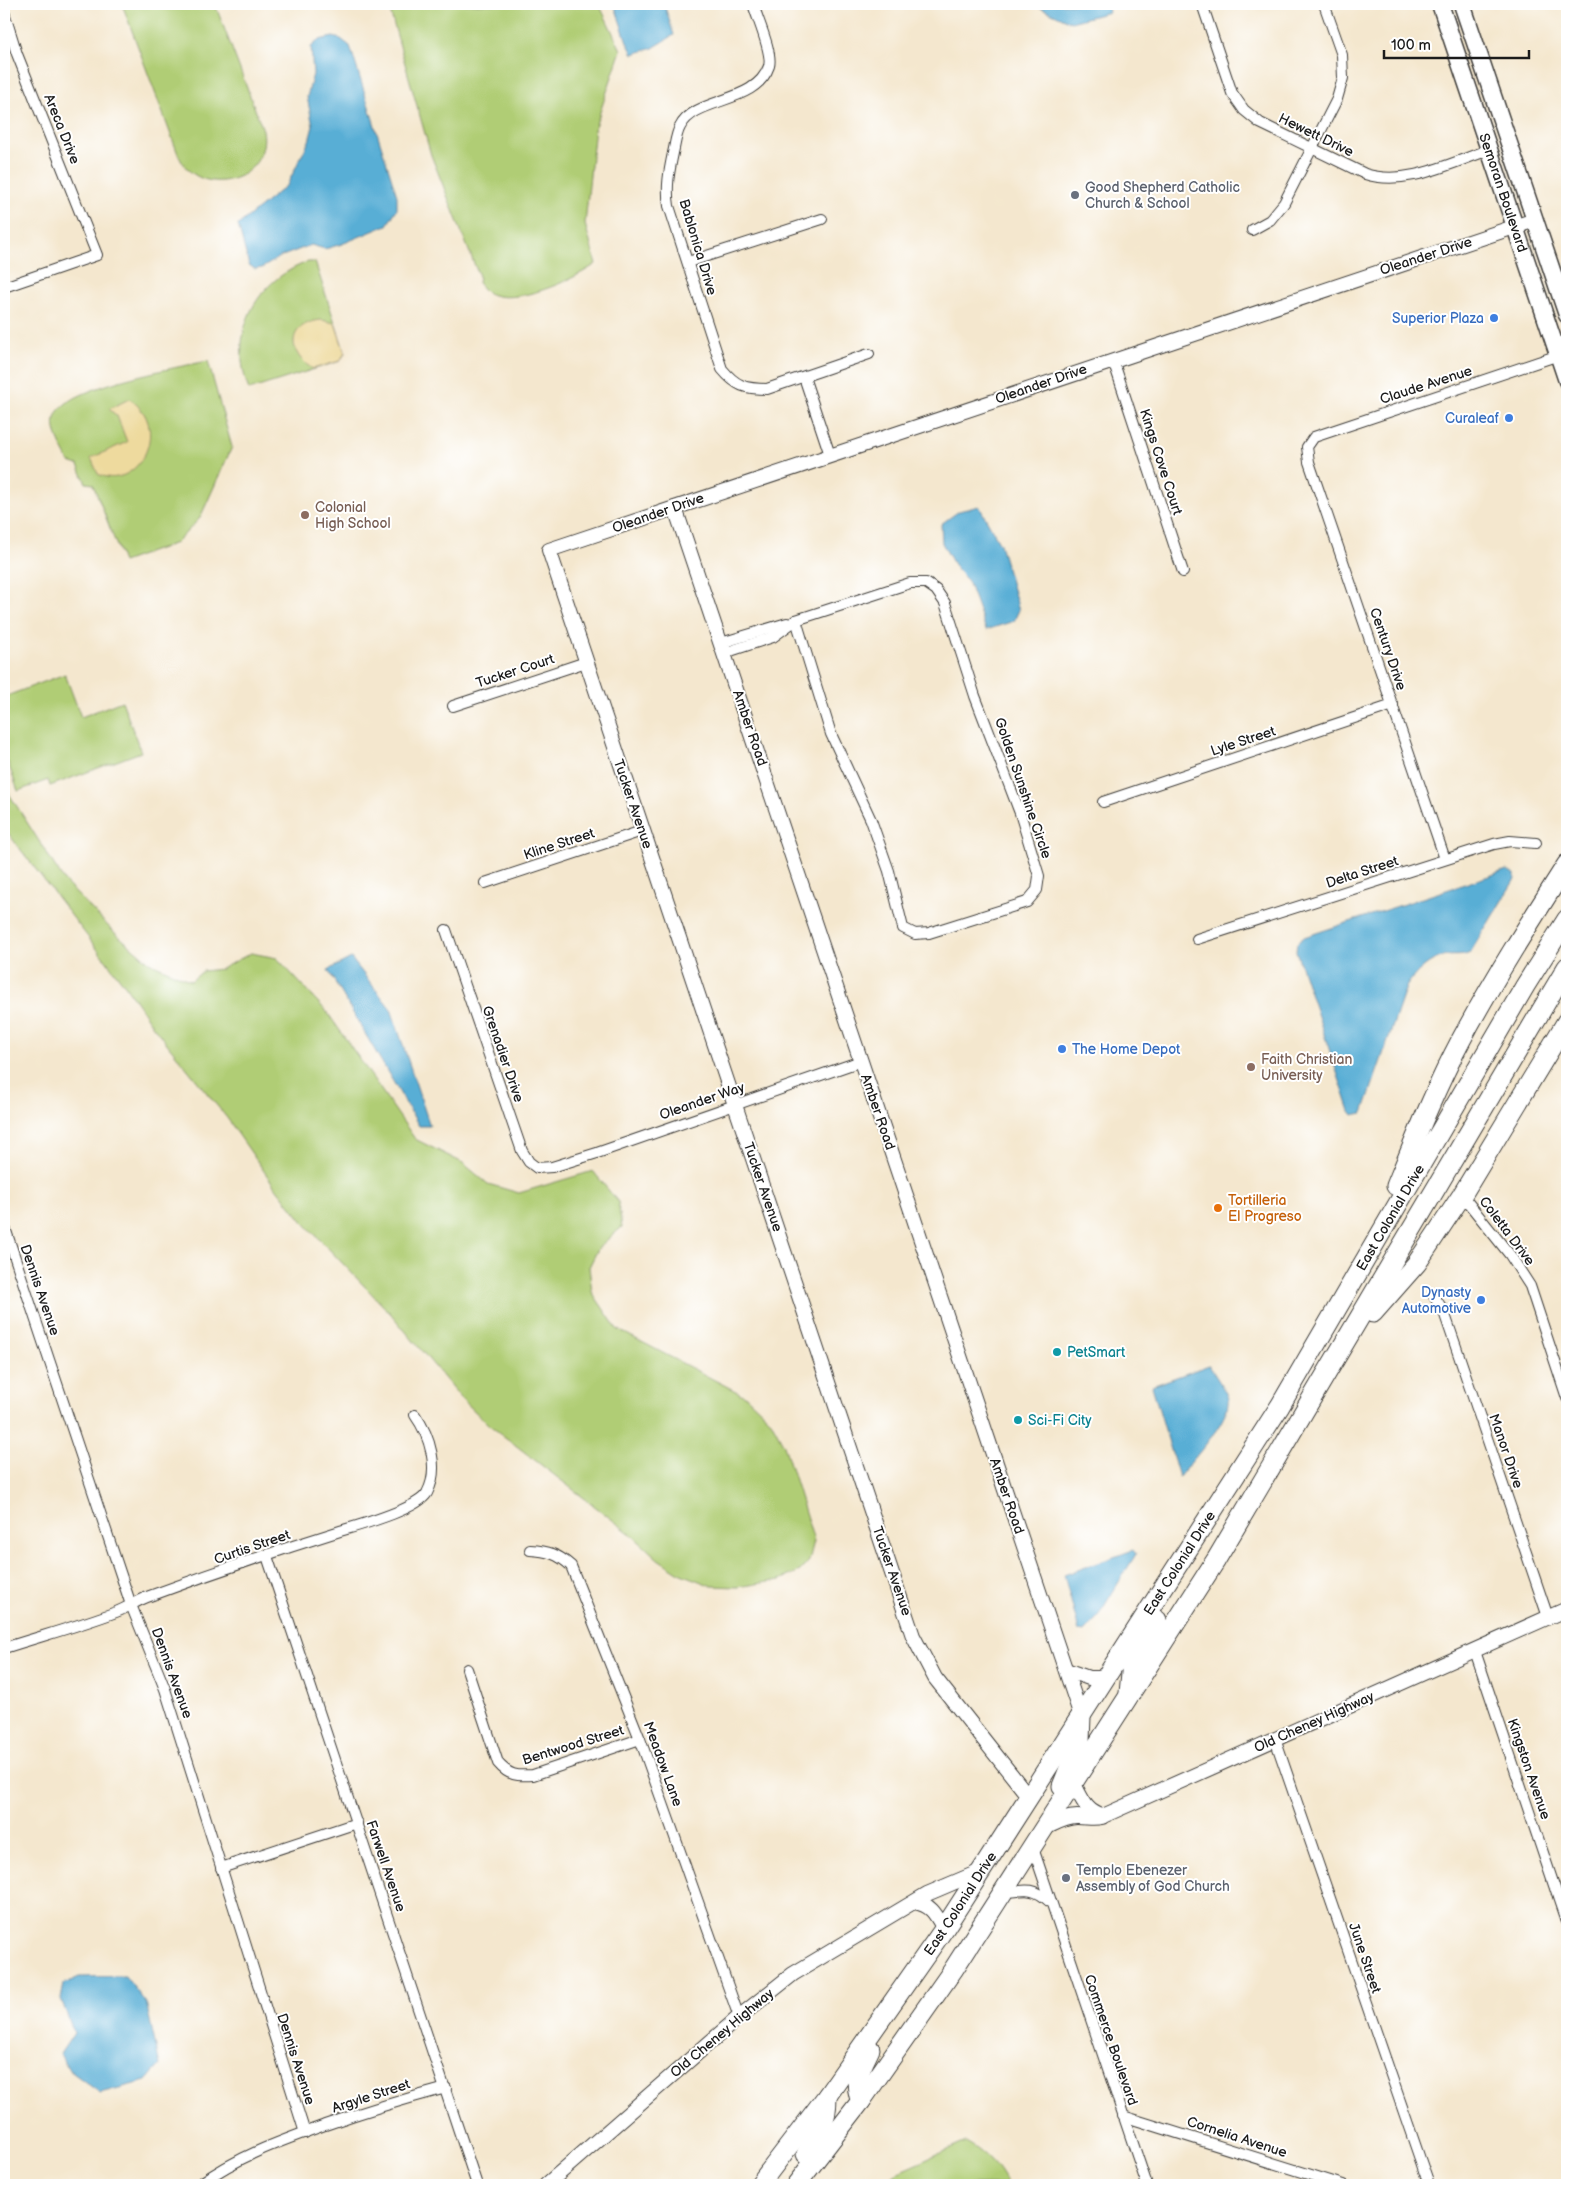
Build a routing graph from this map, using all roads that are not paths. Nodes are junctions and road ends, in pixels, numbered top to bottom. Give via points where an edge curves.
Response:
1 (753, 4) edge
2 (1202, 4) edge
3 (1324, 4) edge
4 (1440, 4) edge
5 (1462, 4) edge
6 (4, 12) edge
7 (1313, 148) junction
8 (1489, 150) junction
9 (822, 218) dead end
10 (1535, 220) junction
11 (1515, 226) junction
12 (1252, 230) dead end
13 (688, 262) junction
14 (4, 286) edge
15 (1567, 315) edge
16 (869, 354) dead end
17 (1558, 355) junction
18 (1113, 360) junction
19 (804, 377) junction
20 (1567, 382) edge
21 (1307, 447) joint
22 (830, 455) junction
23 (675, 508) junction
24 (549, 550) joint
25 (1183, 572) dead end
26 (796, 620) junction
27 (723, 648) junction
28 (586, 662) junction
29 (1393, 705) junction
30 (453, 706) dead end
31 (1103, 802) dead end
32 (642, 831) junction
33 (1536, 843) dead end
34 (1445, 859) junction
35 (1567, 864) edge
36 (485, 883) dead end
37 (1567, 920) edge
38 (446, 930) dead end
39 (1197, 939) dead end
40 (1567, 967) edge
41 (1567, 1021) edge
42 (862, 1061) junction
43 (734, 1104) junction
44 (552, 1167) joint
45 (1462, 1195) junction
46 (4, 1225) edge
47 (1372, 1246) junction
48 (1434, 1296) dead end
49 (1344, 1345) junction
50 (1567, 1398) edge
51 (1280, 1406) junction
52 (415, 1415) dead end
53 (1248, 1509) junction
54 (530, 1550) dead end
55 (267, 1556) junction
56 (1181, 1559) junction
57 (132, 1605) junction
58 (1567, 1609) edge
59 (1548, 1618) junction
60 (4, 1648) edge
61 (1475, 1651) junction
62 (468, 1669) dead end
63 (1066, 1670) junction
64 (1105, 1678) junction
65 (1129, 1695) junction
66 (1081, 1716) junction
67 (640, 1739) junction
68 (1275, 1739) junction
69 (1074, 1784) junction
70 (1029, 1797) junction
71 (1103, 1816) junction
72 (356, 1823) junction
73 (1040, 1836) junction
74 (221, 1868) junction
75 (981, 1871) junction
76 (1003, 1892) junction
77 (915, 1902) junction
78 (1051, 1902) junction
79 (1567, 1924) edge
80 (944, 1929) junction
81 (887, 2012) junction
82 (739, 2017) junction
83 (446, 2088) junction
84 (827, 2096) junction
85 (861, 2101) junction
86 (1123, 2116) junction
87 (305, 2133) junction
88 (198, 2185) edge
89 (477, 2185) edge
90 (546, 2185) edge
91 (759, 2185) edge
92 (784, 2185) edge
93 (796, 2185) edge
94 (1147, 2185) edge
95 (1343, 2185) edge
96 (1428, 2185) edge

1 - 13 street, Bablonica Drive via 768,49 769,66 747,91 690,115 679,127 666,185 669,206
2 - 7 street, Hewett Drive via 1232,93 1244,110 1260,123
3 - 7 street via 1342,55 1343,78 1337,99
4 - 8 main road, Semoran Boulevard
5 - 10 main road, Semoran Boulevard
6 - 14 street, Areca Drive via 17,54 97,255
7 - 8 street, Hewett Drive via 1381,179 1401,179
7 - 12 street via 1284,203 1270,220
8 - 11 main road, Semoran Boulevard
9 - 13 street
10 - 11 street, Oleander Drive
10 - 15 main road, Semoran Boulevard
11 - 17 main road, Semoran Boulevard
11 - 18 street, Oleander Drive
13 - 19 street, Bablonica Drive via 722,369 733,382 752,389 767,389
16 - 19 street, Bablonica Drive
17 - 20 main road, Semoran Boulevard
17 - 21 street, Claude Avenue via 1314,437
18 - 22 street, Oleander Drive
18 - 25 street, Kings Cove Court
19 - 22 street
21 - 29 street, Century Drive via 1309,462
22 - 23 street, Oleander Drive
23 - 24 street, Oleander Drive
23 - 27 street, Amber Road
24 - 28 street, Tucker Avenue
26 - 26 street, Golden Sunshine Circle via 910,583 926,583 936,590 945,603 975,696 1020,813 1039,876 1037,890 1027,902 929,933 915,934 903,928 886,862 871,820 831,734
26 - 27 street, Golden Sunshine Circle
27 - 42 street, Amber Road
28 - 30 street, Tucker Court
28 - 32 street, Tucker Avenue
29 - 31 street, Lyle Street
29 - 34 street, Century Drive
32 - 36 street, Kline Street
32 - 43 street, Tucker Avenue
33 - 34 street, Delta Street via 1510,841
34 - 39 street, Delta Street
35 - 47 highway via 1460,1042 1415,1138
37 - 47 highway, East Colonial Drive
38 - 44 street, Grenadier Drive via 522,1151 528,1162 537,1168
40 - 49 highway, East Colonial Drive
41 - 45 highway
42 - 43 street, Oleander Way
42 - 63 street, Amber Road
43 - 44 street, Oleander Way
43 - 70 street, Tucker Avenue via 913,1636 935,1678
45 - 49 highway via 1417,1263
45 - 50 street, Coletta Drive via 1507,1251 1530,1286
46 - 57 street, Dennis Avenue
47 - 51 highway, East Colonial Drive
48 - 59 street, Manor Drive via 1444,1312
49 - 53 highway, East Colonial Drive
51 - 53 highway via 1273,1441
51 - 56 highway, East Colonial Drive
52 - 55 street, Curtis Street via 423,1426 432,1456 431,1480 426,1494 417,1503 386,1517
53 - 65 highway, East Colonial Drive
54 - 67 street, Meadow Lane via 549,1551 571,1566
55 - 57 street, Curtis Street
55 - 72 street, Farwell Avenue
56 - 64 highway, East Colonial Drive
56 - 65 highway via 1185,1573 1132,1663
57 - 60 street, Curtis Street
57 - 74 street, Dennis Avenue via 165,1689
58 - 59 street, Old Cheney Highway
59 - 61 street, Old Cheney Highway
61 - 68 street, Old Cheney Highway
61 - 79 street, Kingston Avenue
62 - 67 street, Bentwood Street via 498,1763 506,1773 533,1775
63 - 64 street via 1089,1678
63 - 66 street, Amber Road
64 - 66 highway, East Colonial Drive
65 - 69 highway, East Colonial Drive
66 - 70 highway, East Colonial Drive
66 - 73 highway via 1080,1741
67 - 82 street, Meadow Lane
68 - 71 street, Old Cheney Highway
68 - 96 street, June Street
69 - 71 street via 1084,1805 1093,1814
69 - 73 highway, East Colonial Drive
70 - 75 highway, East Colonial Drive
71 - 73 street via 1063,1819
72 - 74 street
72 - 83 street, Farwell Avenue
73 - 76 highway, East Colonial Drive
73 - 78 street, Commerce Boulevard
74 - 87 street, Dennis Avenue
75 - 77 street, Old Cheney Highway
75 - 80 highway, East Colonial Drive
76 - 78 street via 1030,1889
76 - 85 highway, East Colonial Drive
77 - 80 street via 928,1906
77 - 82 street, Old Cheney Highway via 793,1974
78 - 86 street, Commerce Boulevard
80 - 81 highway, East Colonial Drive
81 - 84 highway, East Colonial Drive
81 - 85 highway via 857,2077 856,2090
82 - 90 street, Old Cheney Highway
83 - 87 street, Argyle Street via 393,2102
83 - 89 street, Farwell Avenue
84 - 91 highway, East Colonial Drive
84 - 92 highway via 827,2115 820,2134
85 - 93 highway, East Colonial Drive
86 - 94 street, Commerce Boulevard
86 - 95 street, Cornelia Avenue
87 - 88 street, Argyle Street via 255,2150

